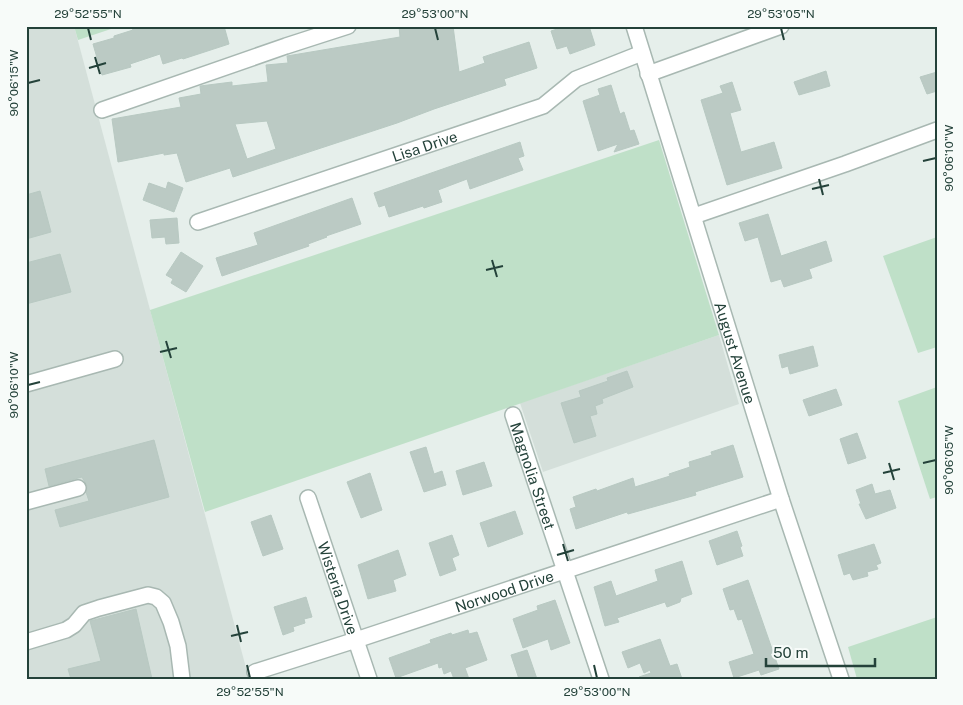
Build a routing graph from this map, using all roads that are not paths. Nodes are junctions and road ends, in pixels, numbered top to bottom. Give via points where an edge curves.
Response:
1 (348, 26) edge
2 (634, 26) edge
3 (781, 26) edge
4 (642, 53) junction
5 (648, 74) junction
6 (102, 110) dead end
7 (937, 130) edge
8 (694, 216) junction
9 (198, 222) dead end
10 (115, 359) dead end
11 (26, 384) edge
12 (513, 415) dead end
13 (78, 488) dead end
14 (308, 498) dead end
15 (781, 499) junction
16 (26, 502) edge
17 (565, 570) junction
18 (356, 640) junction
19 (26, 642) edge
20 (255, 672) dead end
21 (182, 679) edge
22 (369, 679) edge
23 (601, 679) edge
24 (841, 679) edge

1 - 6 street
2 - 4 street, August Avenue
3 - 5 street
4 - 5 street, August Avenue
4 - 9 street, Lisa Drive via 576,79 543,106
5 - 8 street, August Avenue
7 - 8 street
8 - 15 street, August Avenue
10 - 11 street
12 - 17 street, Magnolia Street
13 - 16 street
14 - 18 street, Wisteria Drive
15 - 17 street, Norwood Drive
15 - 24 street, August Avenue
17 - 18 street, Norwood Drive
17 - 23 street, Magnolia Street
18 - 20 street, Norwood Drive
18 - 22 street, Wisteria Drive
19 - 21 street via 66,630 84,613 148,595 164,603 178,646

